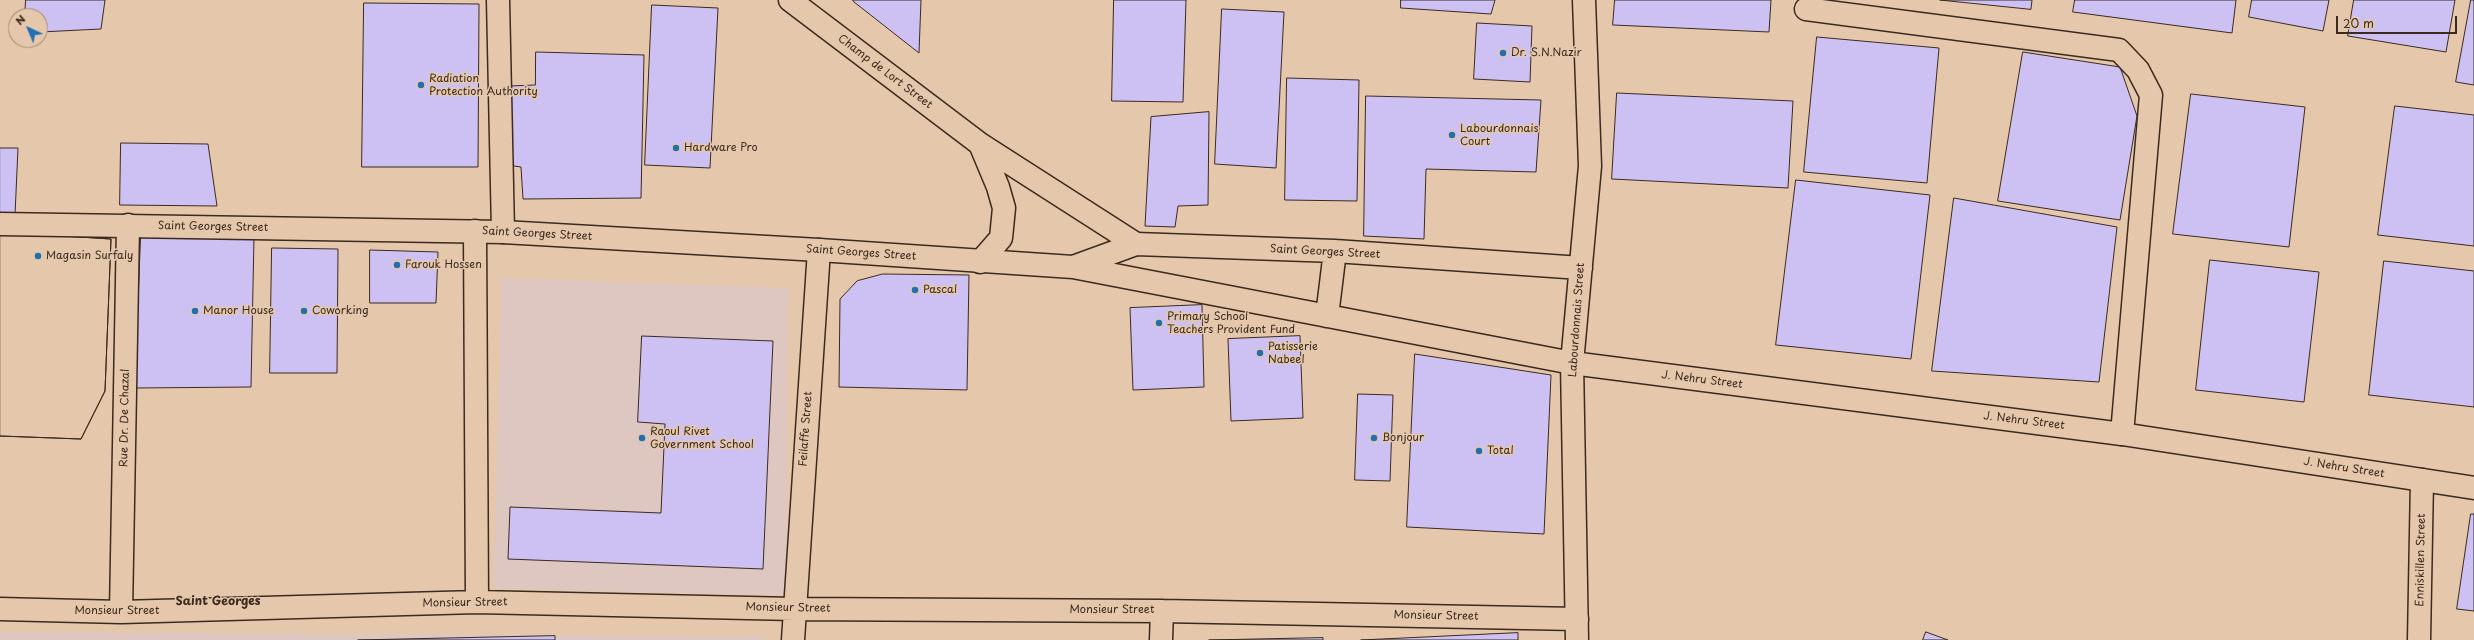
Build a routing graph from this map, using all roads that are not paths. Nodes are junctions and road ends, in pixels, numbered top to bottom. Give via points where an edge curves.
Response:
1 (498, 0) edge
2 (790, 0) edge
3 (1584, 0) edge
4 (1806, 9) dead end
5 (980, 144) junction
6 (0, 224) edge
7 (128, 225) junction
8 (475, 231) junction
9 (503, 232) junction
10 (1136, 244) junction
11 (819, 250) junction
12 (1335, 251) junction
13 (980, 262) junction
14 (1073, 267) junction
15 (1581, 268) junction
16 (1327, 316) junction
17 (1572, 363) junction
18 (2122, 434) junction
19 (2422, 480) junction
20 (2474, 488) edge
21 (477, 602) junction
22 (0, 609) edge
23 (794, 609) junction
24 (1162, 610) junction
25 (121, 612) junction
26 (1577, 619) junction
27 (793, 640) edge
28 (1162, 640) edge
29 (1577, 640) edge
30 (2419, 640) edge

1 - 9 street
2 - 5 street, Champ de Lort Street
3 - 15 street, Labourdonnais Street via 1590,166
4 - 18 street via 2119,50 2138,70 2152,95
5 - 10 street, Champ de Lort Street
5 - 13 street, Champ de Lort Street via 998,186 1004,208 1001,238
6 - 7 street, Saint Georges Street
7 - 8 street, Saint Georges Street
7 - 25 street, Rue Dr. De Chazal
8 - 9 street, Saint Georges Street
8 - 21 street
9 - 11 street, Saint Georges Street
10 - 12 street, Saint Georges Street
10 - 14 street, Saint Georges Street
11 - 13 street, Saint Georges Street
11 - 23 street, Feilaffe Street
12 - 15 street, Saint Georges Street
12 - 16 street
13 - 14 street, Saint Georges Street
14 - 16 street, Saint Georges Street
15 - 17 street, Labourdonnais Street
16 - 17 street, Saint Georges Street
17 - 18 street, J. Nehru Street
17 - 26 street, Labourdonnais Street
18 - 19 street, J. Nehru Street
19 - 20 street, J. Nehru Street
19 - 30 street, Enniskillen Street
21 - 23 street, Monsieur Street
21 - 25 street, Monsieur Street
22 - 25 street, Monsieur Street
23 - 24 street, Monsieur Street
23 - 27 street, Feilaffe Street
24 - 26 street, Monsieur Street
24 - 28 street
26 - 29 street, Labourdonnais Street

